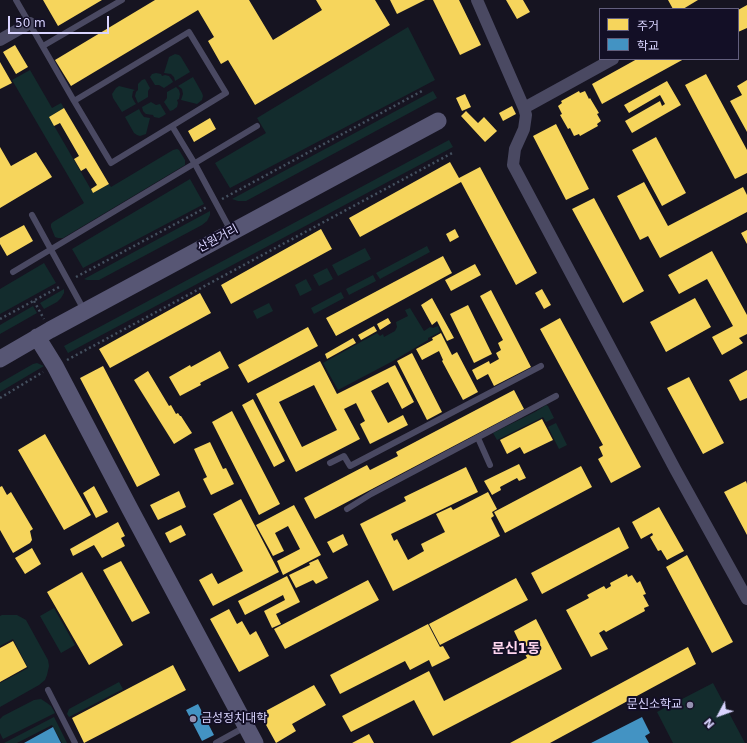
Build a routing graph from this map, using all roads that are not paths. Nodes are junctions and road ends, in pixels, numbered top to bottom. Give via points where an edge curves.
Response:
1 (16, 0) edge
2 (122, 0) edge
3 (477, 0) edge
4 (30, 23) junction
5 (0, 40) edge
6 (43, 46) junction
7 (611, 60) edge
8 (74, 101) junction
9 (524, 108) junction
10 (438, 121) dead end
11 (172, 126) junction
12 (257, 126) dead end
13 (195, 164) junction
14 (32, 215) dead end
15 (231, 232) junction
16 (51, 249) junction
17 (13, 272) dead end
18 (84, 311) junction
19 (37, 337) junction
20 (0, 359) edge
21 (541, 366) dead end
22 (556, 396) dead end
23 (478, 438) junction
24 (330, 463) dead end
25 (490, 465) dead end
26 (347, 509) dead end
27 (747, 599) edge
28 (48, 690) dead end
29 (246, 726) junction
30 (75, 743) edge
31 (216, 743) edge
32 (255, 743) edge

1 - 4 lane
2 - 6 lane
3 - 9 street
4 - 5 street
4 - 6 lane
6 - 8 lane
7 - 9 street
8 - 11 lane via 111,163
8 - 11 lane via 189,32 226,93
9 - 27 street via 524,129 515,148 513,165
10 - 15 main road, 산원거리
11 - 13 lane
12 - 13 lane
13 - 15 lane
13 - 16 lane
14 - 16 lane
15 - 18 main road, 산원거리
16 - 17 lane
16 - 18 lane
18 - 19 main road, 산원거리
19 - 20 main road, 산원거리
19 - 29 main road via 55,366
21 - 24 lane via 350,466 344,456
22 - 23 lane
23 - 25 lane
23 - 26 lane
28 - 30 lane
29 - 31 lane
29 - 32 main road

